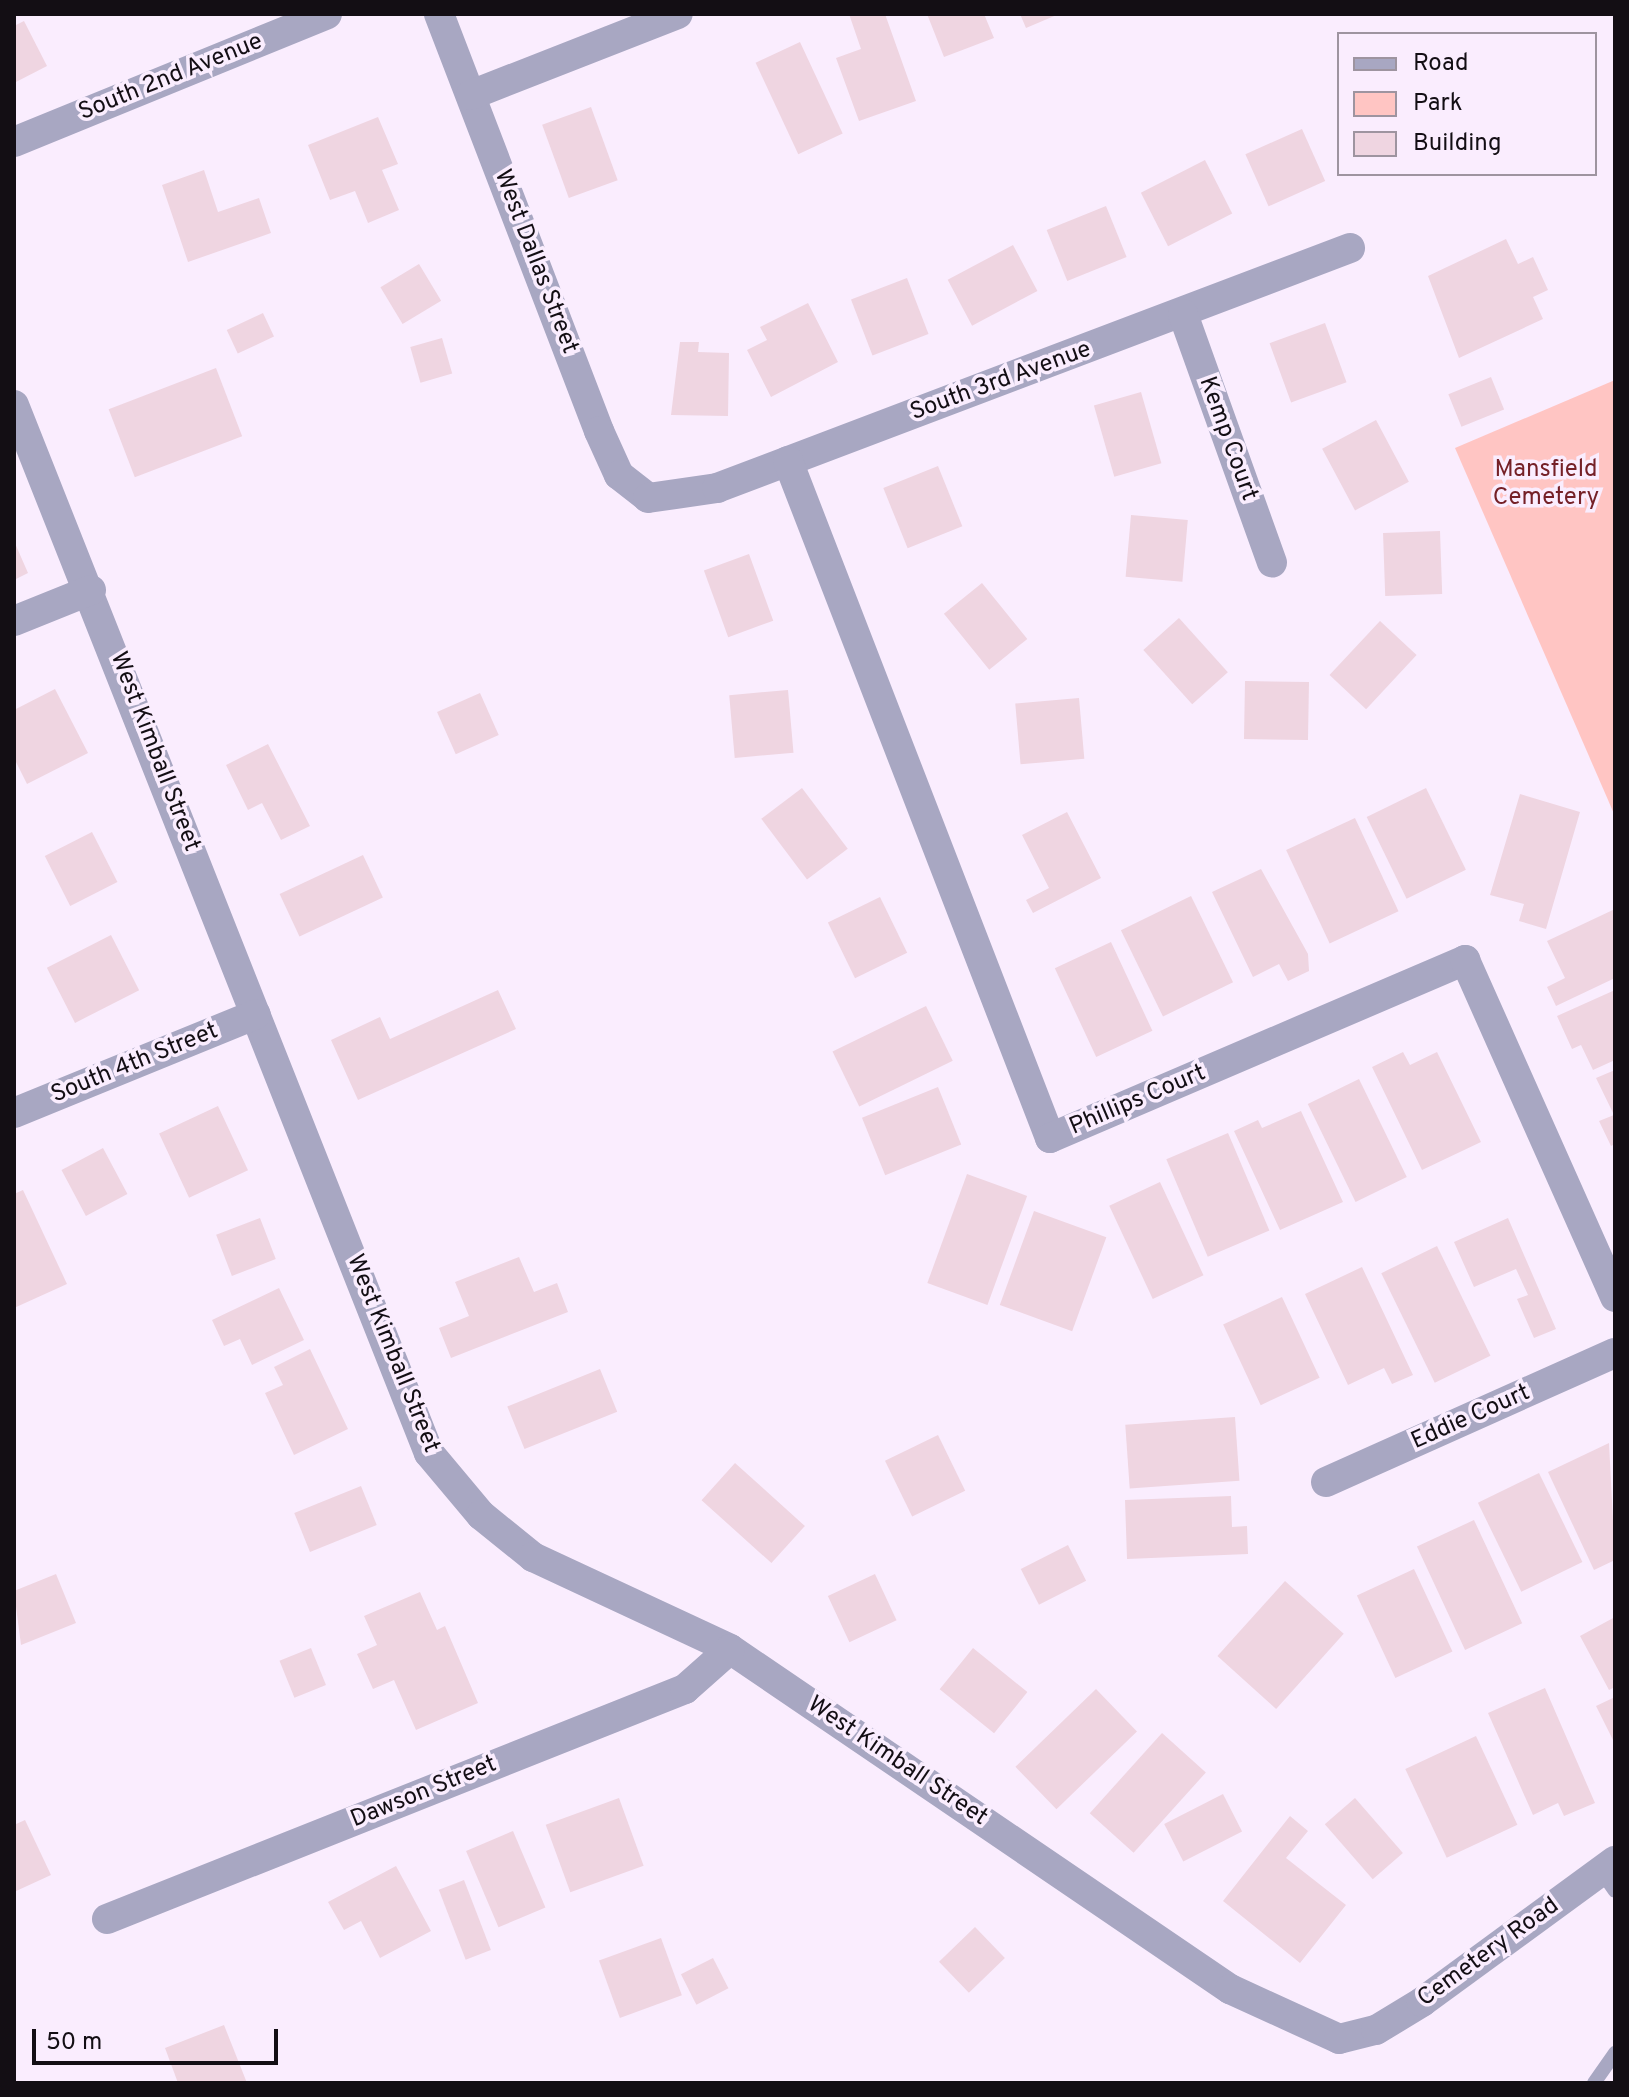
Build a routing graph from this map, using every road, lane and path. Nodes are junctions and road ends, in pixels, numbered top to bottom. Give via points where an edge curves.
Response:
1 (327, 14) edge
2 (439, 14) edge
3 (678, 14) edge
4 (471, 95) junction
5 (14, 142) edge
6 (1350, 248) dead end
7 (1183, 314) junction
8 (14, 405) edge
9 (788, 461) junction
10 (648, 498) joint
11 (1272, 563) dead end
12 (91, 590) junction
13 (14, 621) edge
14 (256, 1014) junction
15 (14, 1113) edge
16 (1615, 1297) edge
17 (1615, 1353) edge
18 (1326, 1482) dead end
19 (730, 1649) junction
20 (1610, 1874) edge
21 (107, 1919) dead end
22 (1357, 2035) joint
23 (1615, 2053) edge
24 (1594, 2083) edge

1 - 5 street, South 2nd Avenue
2 - 4 street, West Dallas Street
3 - 4 street
4 - 10 street, West Dallas Street via 599,431 619,475
6 - 7 street, South 3rd Avenue
7 - 9 street, South 3rd Avenue
7 - 11 street, Kemp Court
8 - 12 street, West Kimball Street
9 - 10 street, South 3rd Avenue via 684,497
9 - 16 street, Phillips Court via 1050,1138 1465,960
12 - 13 street
12 - 14 street, West Kimball Street
14 - 15 street, South 4th Street
14 - 19 street, West Kimball Street via 429,1453 481,1515 533,1557
17 - 18 street, Eddie Court
19 - 21 street, Dawson Street via 685,1689
19 - 22 street, West Kimball Street via 1230,1989 1303,2028 1339,2039
20 - 22 street, Cemetery Road via 1422,2002
23 - 24 lane

